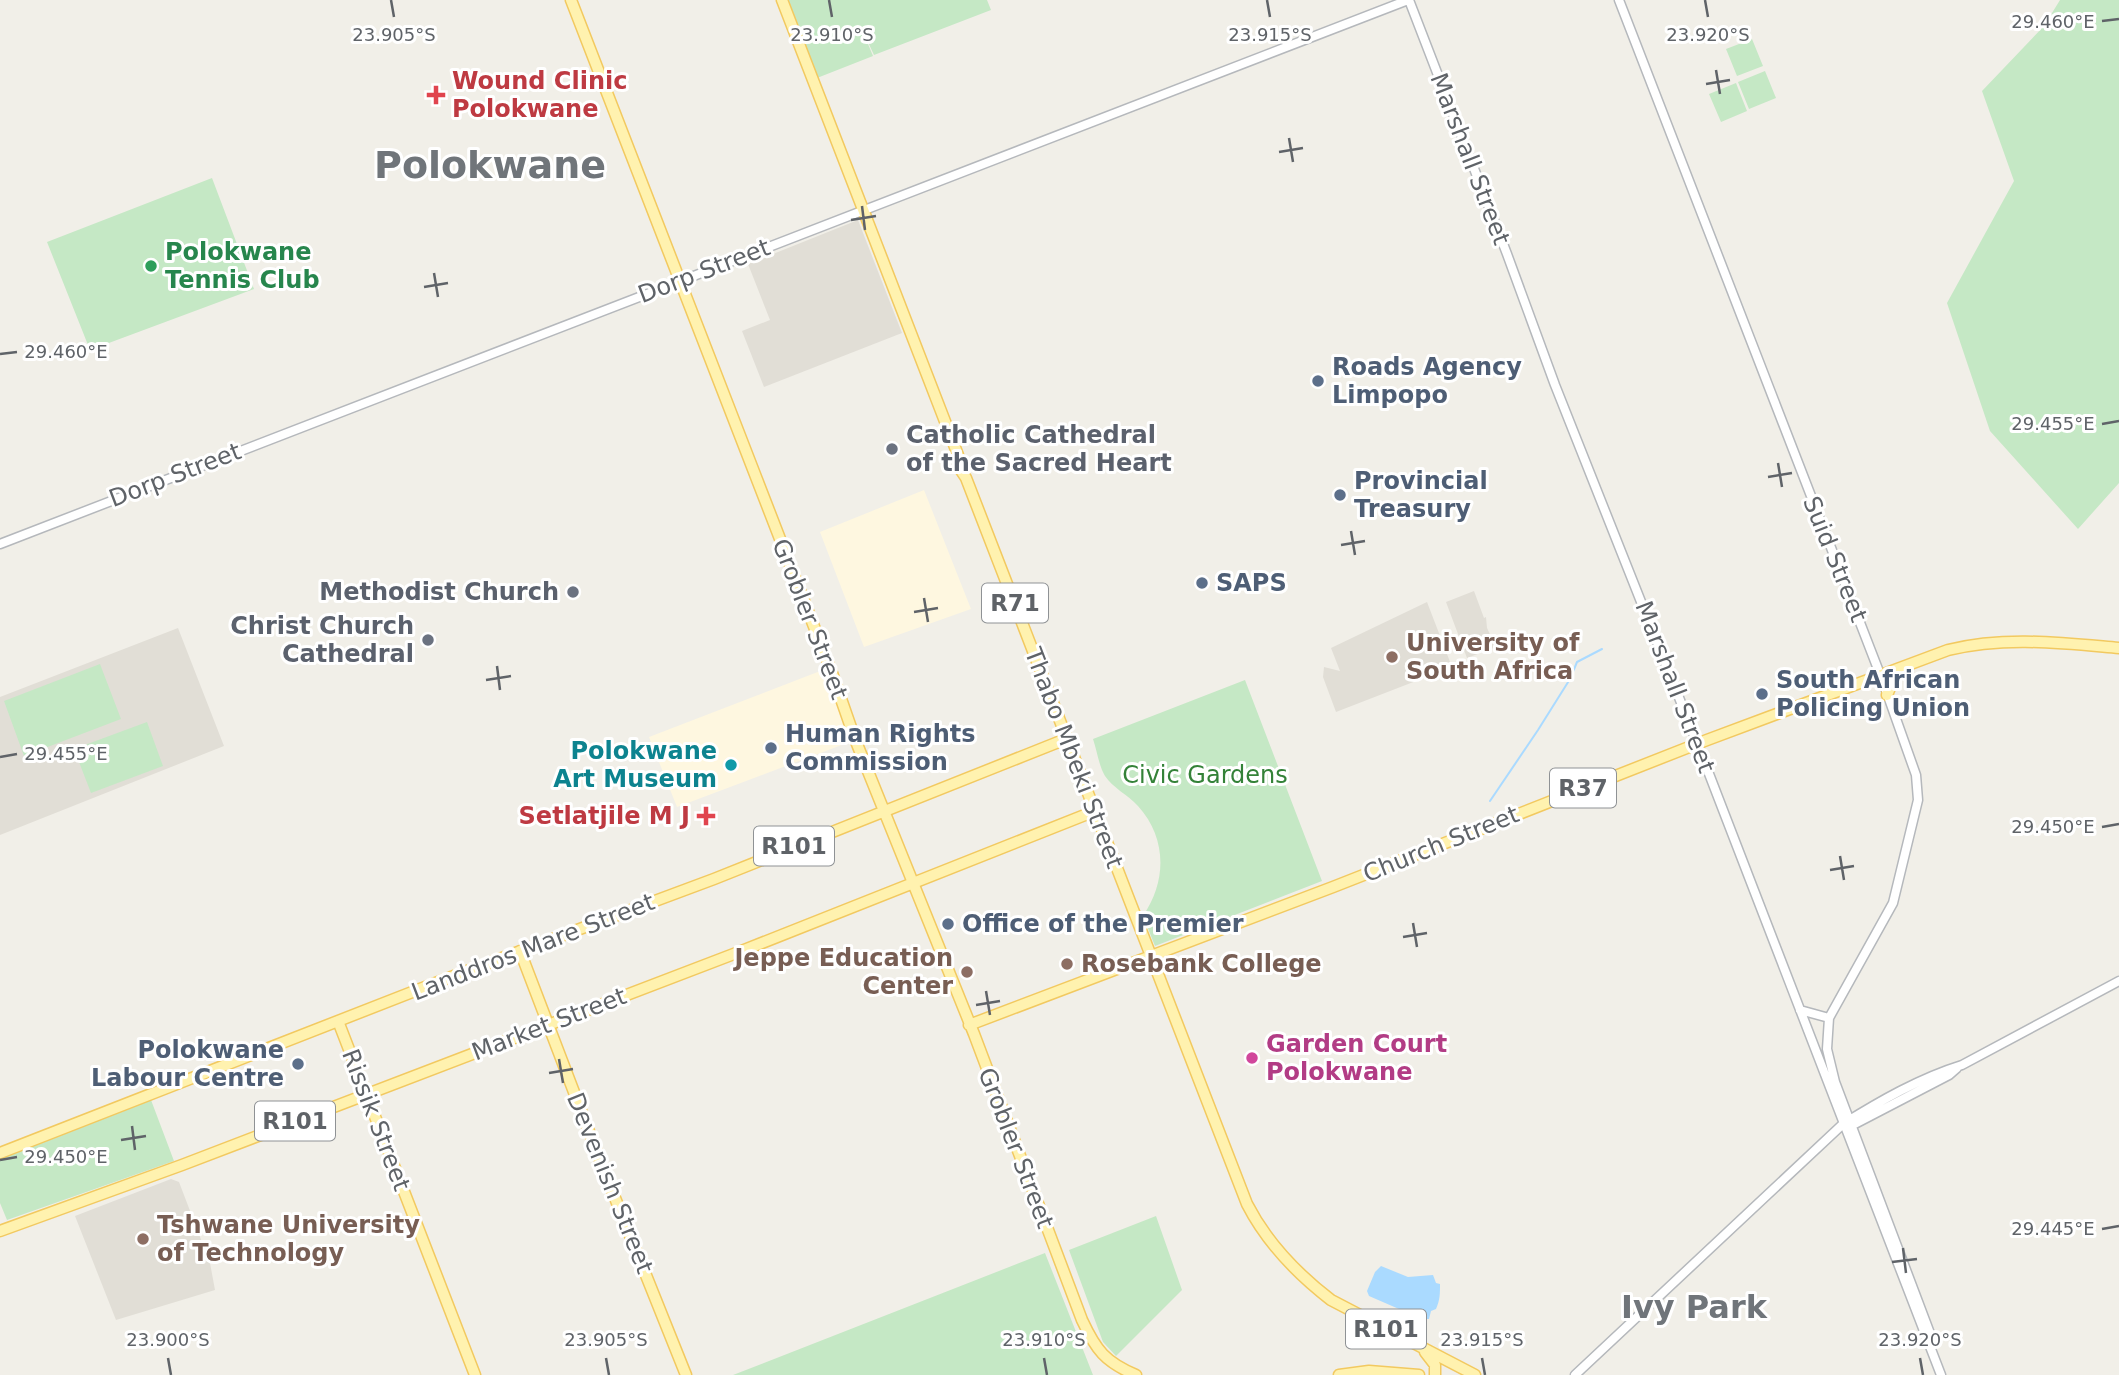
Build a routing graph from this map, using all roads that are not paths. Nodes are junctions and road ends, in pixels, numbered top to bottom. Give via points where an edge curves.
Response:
1 (571, 0) edge
2 (782, 0) edge
3 (1409, 0) edge
4 (1619, 0) edge
5 (863, 210) junction
6 (679, 280) junction
7 (0, 544) edge
8 (2119, 648) edge
9 (1906, 664) junction
10 (1880, 674) junction
11 (1887, 695) junction
12 (1066, 739) junction
13 (1698, 744) junction
14 (885, 810) junction
15 (1095, 811) junction
16 (914, 883) junction
17 (520, 951) junction
18 (1150, 957) junction
19 (2119, 981) edge
20 (1800, 1010) junction
21 (1829, 1018) junction
22 (338, 1021) junction
23 (547, 1024) junction
24 (969, 1025) junction
25 (366, 1094) junction
26 (1845, 1126) junction
27 (0, 1153) edge
28 (0, 1231) edge
29 (1420, 1346) junction
30 (1577, 1373) edge
31 (475, 1375) edge
32 (686, 1375) edge
33 (1136, 1375) edge
34 (1339, 1375) edge
35 (1419, 1375) edge
36 (1435, 1375) edge
37 (1475, 1375) edge
38 (1569, 1375) edge
39 (1941, 1375) edge
40 (1946, 1375) edge

1 - 6 main road, Grobler Street
2 - 5 main road, Thabo Mbeki Street / R71
3 - 5 street, Dorp Street
3 - 13 street, Marshall Street
4 - 10 street, Suid Street
5 - 6 street, Dorp Street
5 - 12 main road, Thabo Mbeki Street / R71
6 - 7 street, Dorp Street
6 - 14 main road, Grobler Street
8 - 9 main road, Church Street / R37 via 1996,641
9 - 10 main road, Church Street / R37
9 - 11 main road
10 - 11 street, Suid Street
10 - 13 main road, Church Street / R37
11 - 21 street, Suid Street via 1916,775 1917,807 1893,903
12 - 14 main road, Landdros Mare Street / R101
12 - 15 main road, Thabo Mbeki Street / R101
13 - 18 main road, Church Street / R37
13 - 20 street, Marshall Street
14 - 16 main road, Grobler Street
14 - 17 main road, Landdros Mare Street / R101
15 - 16 main road, Market Street / R101
15 - 18 main road, Thabo Mbeki Street / R101
16 - 23 main road, Market Street / R101
16 - 24 main road, Grobler Street
17 - 22 main road, Landdros Mare Street / R101
17 - 23 main road, Devenish Street
18 - 24 main road, Church Street / R37
18 - 29 main road, Thabo Mbeki Street / R101 via 1256,1221 1301,1276 1346,1309
19 - 26 street
20 - 21 street
20 - 26 street, Marshall Street
21 - 26 street, Suid Street via 1827,1049
22 - 25 main road, Rissik Street
22 - 27 main road, Landdros Mare Street / R101
23 - 25 main road, Market Street / R101
23 - 32 main road, Devenish Street
24 - 33 main road, Grobler Street via 1086,1329 1108,1361
25 - 28 main road, Market Street / R101
25 - 31 main road, Rissik Street
26 - 30 street
26 - 39 street, Marshall Street
26 - 40 street, Marshall Street
29 - 36 main road via 1434,1362
29 - 37 main road, Thabo Mbeki Street / R101
30 - 38 street
34 - 35 main road, R101 via 1369,1371

